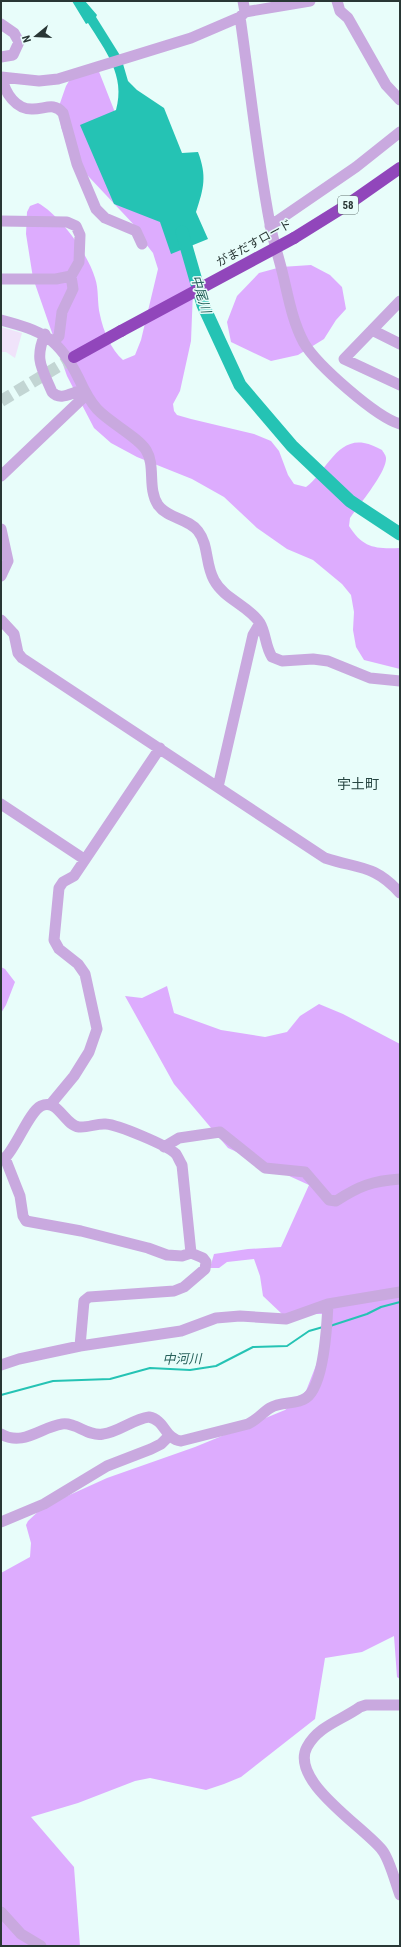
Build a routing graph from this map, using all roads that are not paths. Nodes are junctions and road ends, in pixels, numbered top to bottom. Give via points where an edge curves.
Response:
1 (310, 1) edge
2 (337, 1) edge
3 (243, 10) edge
4 (1, 24) edge
5 (1, 57) edge
6 (2, 78) edge
7 (400, 100) edge
8 (400, 132) edge
9 (400, 168) edge
10 (1, 222) edge
11 (270, 226) junction
12 (142, 244) dead end
13 (71, 276) junction
14 (1, 279) edge
15 (400, 301) edge
16 (1, 320) edge
17 (372, 330) junction
18 (50, 338) junction
19 (400, 344) edge
20 (74, 357) tunnel mouth
21 (400, 385) edge
22 (85, 393) junction
23 (400, 424) edge
24 (1, 476) edge
25 (1, 529) edge
26 (1, 576) edge
27 (1, 620) edge
28 (260, 623) junction
29 (400, 681) edge
30 (160, 748) junction
31 (218, 787) junction
32 (1, 804) edge
33 (84, 859) junction
34 (400, 893) edge
35 (50, 1105) junction
36 (164, 1147) junction
37 (3, 1158) edge
38 (400, 1178) edge
39 (191, 1253) junction
40 (400, 1292) edge
41 (328, 1304) junction
42 (80, 1346) junction
43 (1, 1365) edge
44 (1, 1434) edge
45 (169, 1436) junction
46 (1, 1522) edge
47 (400, 1705) edge
48 (400, 1895) edge
49 (1, 1912) edge
50 (41, 1946) edge

1 - 3 street
2 - 7 street via 340,11 348,18 386,85
3 - 6 street via 191,38 58,79 39,81
3 - 11 street
4 - 5 street via 14,33 19,46 14,55
6 - 12 street via 8,95 20,105 34,109 52,106 63,113 77,164 96,209 105,218 136,231
8 - 11 street via 356,167
9 - 20 highway, がまだすロード / 58, bridge via 294,238
10 - 13 street via 67,222 76,226 80,234 79,262
11 - 23 street via 290,307 305,343 315,358 369,407
13 - 14 street via 56,279
13 - 18 street via 73,289 62,312 58,336
15 - 17 street
16 - 18 street via 22,325
17 - 19 street
17 - 21 street via 344,359
18 - 22 street via 78,378
18 - 22 street via 40,345 39,356 52,392 61,397 77,391
22 - 24 street
22 - 28 street via 98,410 142,445 150,459 152,492 158,505 168,514 197,530 205,546 207,562 216,584
25 - 26 street via 8,561
27 - 30 street via 16,637 17,650 22,658
28 - 29 street via 268,652 278,660 313,658 328,661 370,678
28 - 31 street via 253,635
30 - 31 street
30 - 33 street
31 - 34 street via 325,858 362,867 383,876
32 - 33 street
33 - 35 street via 74,876 63,882 59,888 54,940 59,949 81,968 97,1029 82,1064
35 - 36 street via 75,1126 107,1124
35 - 37 street via 39,1108 25,1126 13,1150
36 - 38 street via 179,1138 220,1132 265,1168 305,1172 329,1200 336,1201 364,1185 378,1180
36 - 39 street via 176,1154 182,1165
37 - 39 street via 20,1196 26,1221 81,1231 167,1255 182,1256
39 - 42 street via 203,1258 206,1266 184,1287 174,1292 86,1298
40 - 41 street
41 - 42 street via 286,1319 240,1316 216,1318 181,1331
41 - 45 street via 317,1383 305,1400 270,1408 255,1421 233,1429 186,1441
42 - 43 street
44 - 45 street via 22,1438 64,1424 89,1433 103,1434 149,1416 158,1420
45 - 46 street via 151,1449 107,1466 44,1504
47 - 48 street via 360,1707 317,1733 304,1755 309,1778 353,1825 373,1840 383,1852
49 - 50 street via 21,1934

